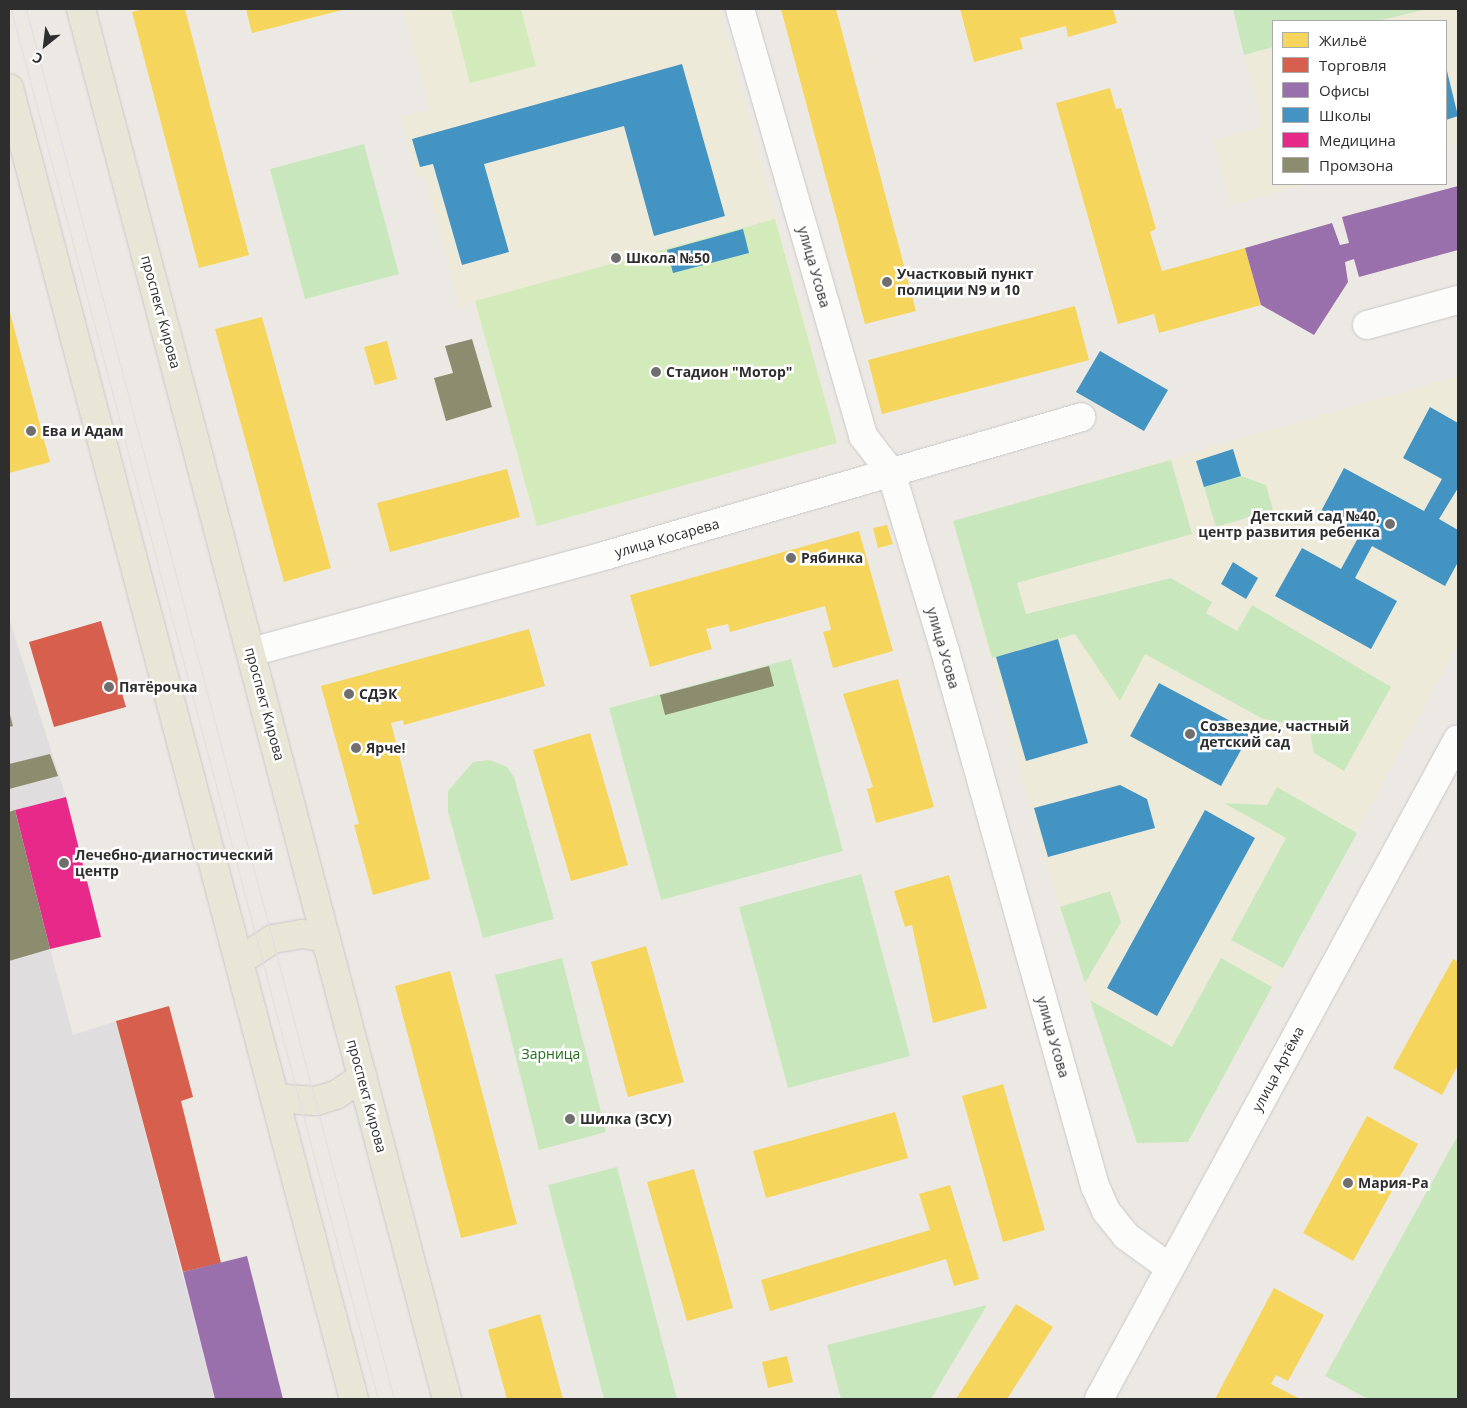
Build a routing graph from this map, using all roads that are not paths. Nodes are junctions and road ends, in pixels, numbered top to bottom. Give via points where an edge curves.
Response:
1 (81, 9) edge
2 (740, 9) edge
3 (9, 88) edge
4 (1458, 300) edge
5 (1367, 325) dead end
6 (1081, 417) dead end
7 (891, 472) junction
8 (251, 652) junction
9 (1458, 739) edge
10 (326, 938) junction
11 (239, 961) junction
12 (363, 1077) junction
13 (275, 1098) junction
14 (1170, 1268) junction
15 (354, 1399) edge
16 (447, 1399) edge
17 (1099, 1399) edge

1 - 8 main road, проспект Кирова
2 - 7 street, улица Усова via 863,436
3 - 11 main road
4 - 5 street
6 - 7 street, улица Косарева
7 - 8 street, улица Косарева
7 - 14 street, улица Усова via 1095,1186 1106,1211 1126,1236
8 - 10 main road, проспект Кирова
9 - 14 street, улица Артёма
10 - 11 main road via 302,934 273,939
10 - 12 main road, проспект Кирова
11 - 13 main road
12 - 13 main road via 336,1095 316,1101
12 - 16 main road, проспект Кирова
13 - 15 main road
14 - 17 street, улица Артёма

